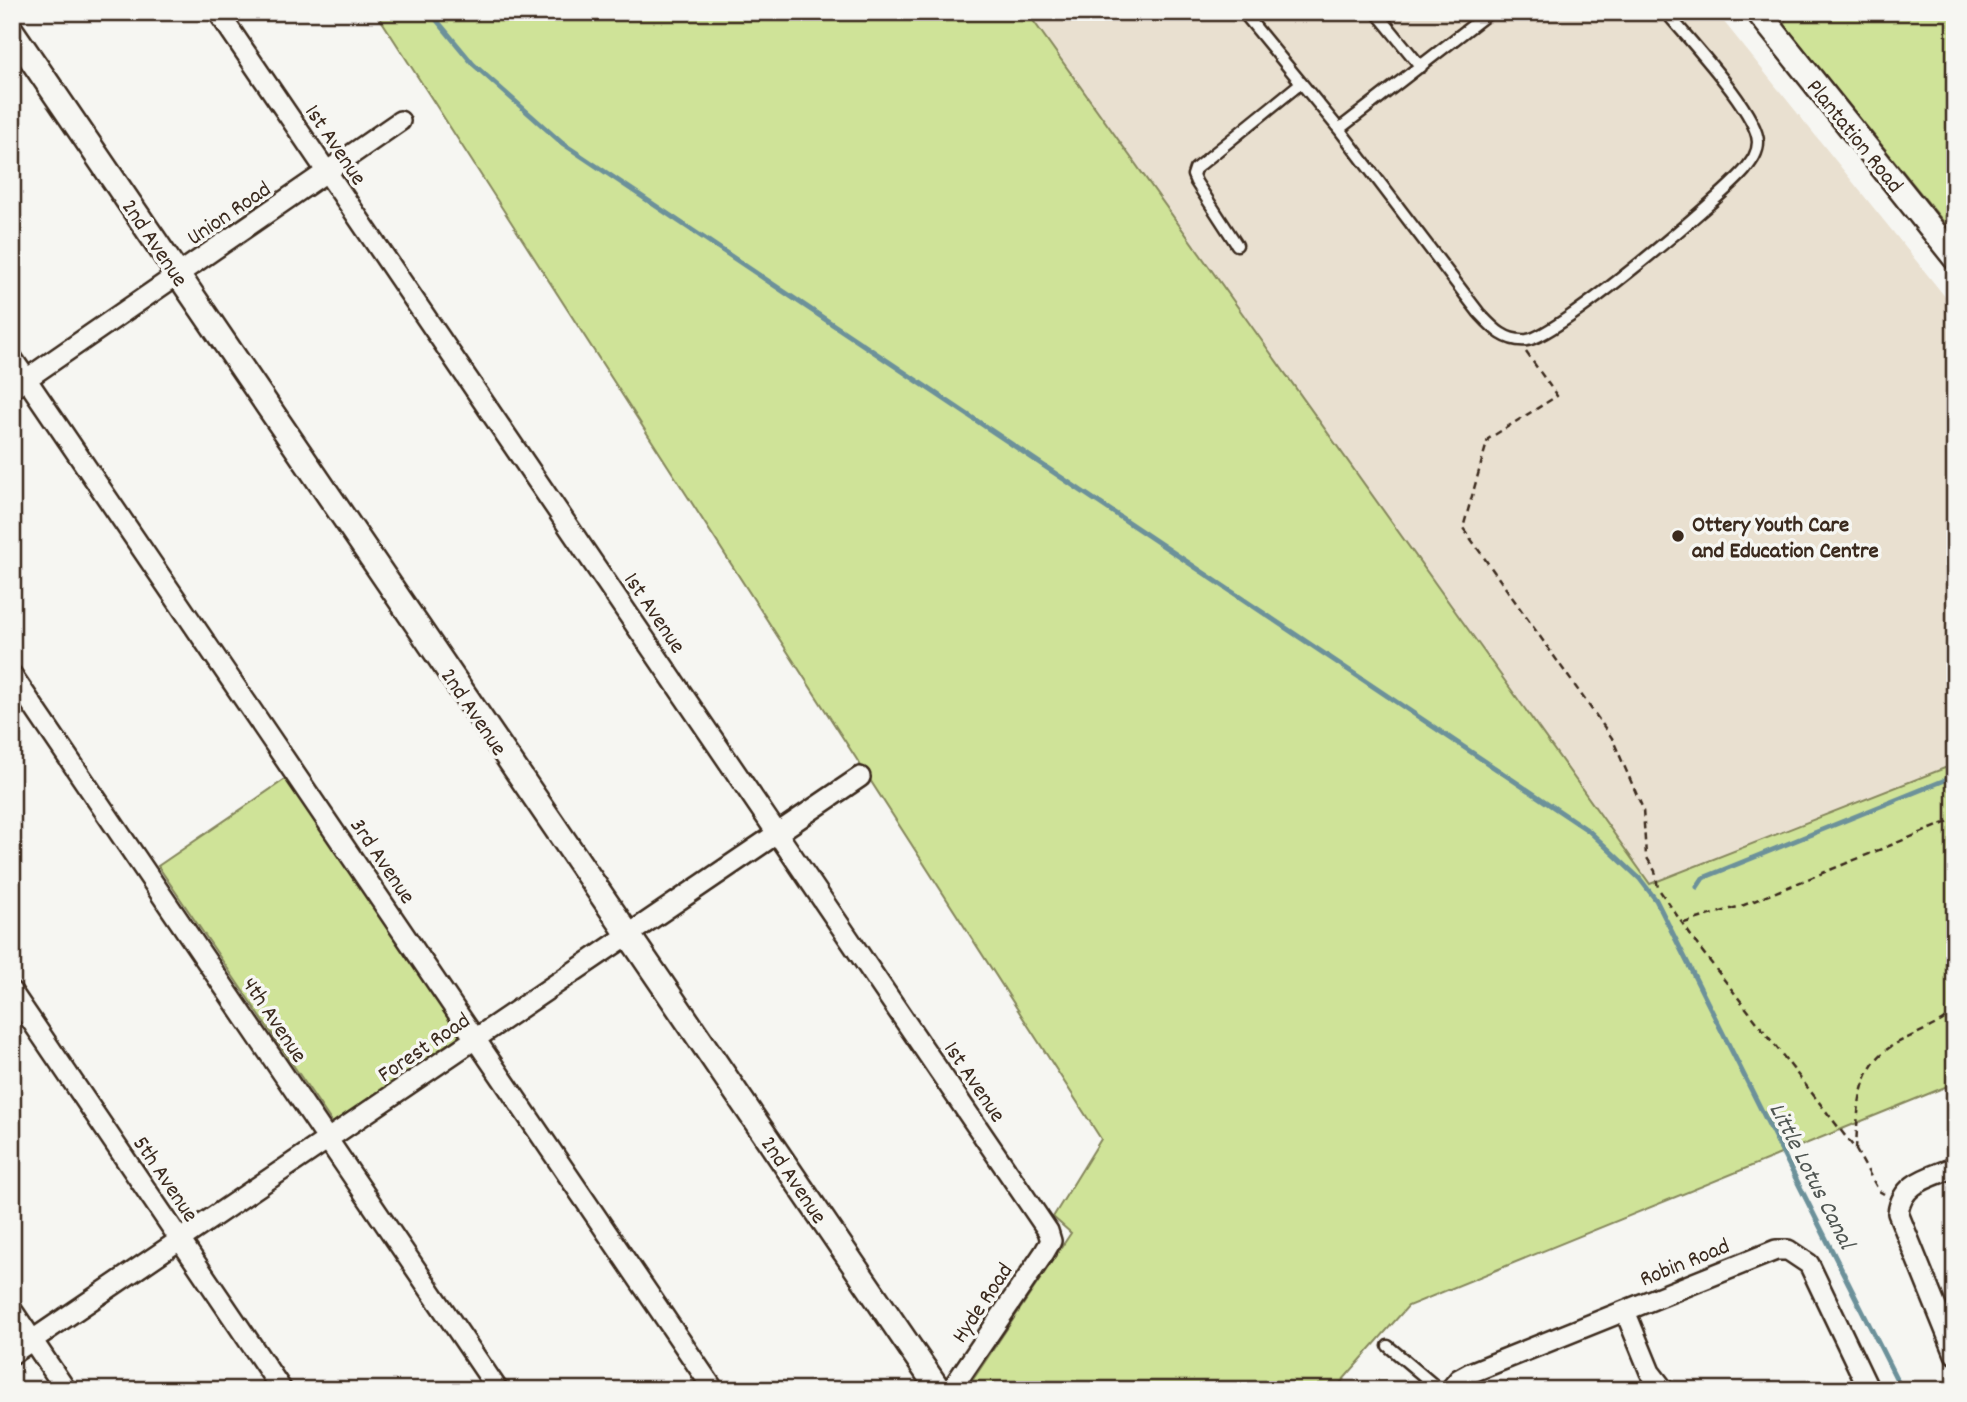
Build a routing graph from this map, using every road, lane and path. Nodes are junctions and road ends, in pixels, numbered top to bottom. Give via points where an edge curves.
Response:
1 (218, 12) edge
2 (1243, 12) edge
3 (1376, 12) edge
4 (1490, 12) edge
5 (1666, 12) edge
6 (1758, 12) edge
7 (12, 31) edge
8 (1421, 67) junction
9 (1301, 83) junction
10 (400, 121) dead end
11 (1339, 130) junction
12 (328, 173) junction
13 (1237, 245) dead end
14 (1955, 258) edge
15 (179, 275) junction
16 (1526, 340) junction
17 (12, 358) edge
18 (19, 384) edge
19 (12, 675) edge
20 (860, 777) dead end
21 (1955, 819) edge
22 (777, 832) junction
23 (1684, 923) junction
24 (628, 936) junction
25 (12, 992) edge
26 (1955, 1012) edge
27 (477, 1039) junction
28 (328, 1140) junction
29 (1856, 1150) junction
30 (1955, 1167) edge
31 (1899, 1202) junction
32 (181, 1241) junction
33 (1051, 1241) joint
34 (12, 1310) edge
35 (1625, 1311) junction
36 (33, 1340) junction
37 (1388, 1346) dead end
38 (12, 1354) edge
39 (1955, 1354) edge
40 (66, 1390) edge
41 (282, 1390) edge
42 (498, 1390) edge
43 (714, 1390) edge
44 (939, 1390) edge
45 (951, 1390) edge
46 (1440, 1390) edge
47 (1450, 1390) edge
48 (1664, 1390) edge
49 (1869, 1390) edge

1 - 12 street, 1st Avenue
2 - 9 lane
3 - 8 lane
4 - 8 lane
5 - 16 lane via 1745,111 1756,133 1757,151 1729,186 1585,305 1541,337
6 - 14 street, Plantation Road
7 - 15 street, 2nd Avenue
8 - 11 lane
9 - 11 lane
9 - 13 lane via 1195,169 1196,182
10 - 12 street, Union Road
11 - 16 lane via 1496,331
12 - 15 street, Union Road
12 - 22 street, 1st Avenue
15 - 18 street, Union Road
15 - 24 street, 2nd Avenue
16 - 23 path via 1526,354 1557,396 1488,439 1464,527 1612,738 1643,809 1646,856 1658,888
17 - 18 street, 3rd Avenue
18 - 27 street, 3rd Avenue
19 - 28 street, 4th Avenue
20 - 22 street, Forest Road
21 - 23 path via 1744,905
22 - 24 street, Forest Road
22 - 33 street, 1st Avenue
23 - 29 path
24 - 27 street, Forest Road
24 - 44 street, 2nd Avenue
25 - 32 street, 5th Avenue
26 - 29 path via 1937,1026 1895,1044 1875,1061 1860,1089
27 - 28 street, Forest Road
27 - 43 street, 3rd Avenue
28 - 32 street, Forest Road
28 - 42 street, 4th Avenue
29 - 31 path via 1879,1191
30 - 31 street via 1911,1186
31 - 39 street via 1900,1222
32 - 36 street, Forest Road
32 - 41 street, 5th Avenue
33 - 45 street, Hyde Road
34 - 36 street
35 - 47 street, Robin Road via 1470,1373
35 - 48 street via 1650,1372
35 - 49 street, Robin Road via 1776,1250 1788,1250 1809,1264
36 - 38 street, Forest Road
36 - 40 street
37 - 46 lane

